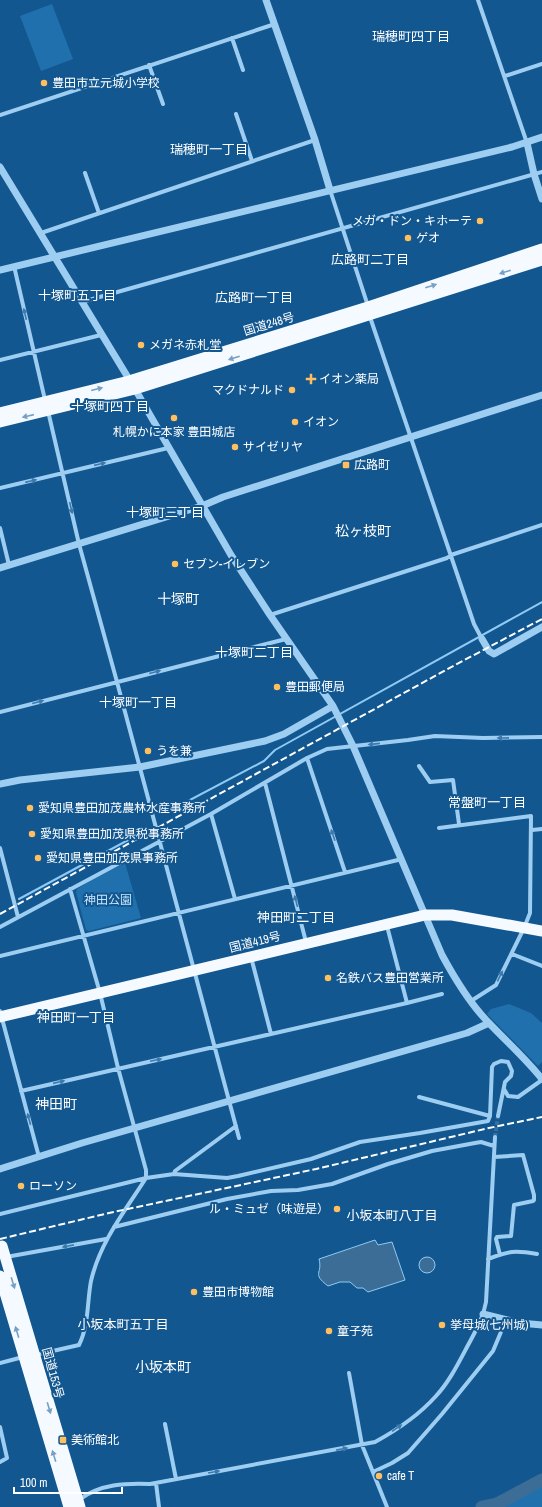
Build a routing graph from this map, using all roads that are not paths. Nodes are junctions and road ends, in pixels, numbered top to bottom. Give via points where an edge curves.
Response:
1 (266, 0) edge
2 (478, 0) edge
3 (275, 24) junction
4 (232, 38) junction
5 (542, 64) edge
6 (149, 66) junction
7 (243, 70) dead end
8 (505, 76) junction
9 (162, 104) dead end
10 (236, 114) dead end
11 (0, 115) edge
12 (542, 137) edge
13 (315, 140) junction
14 (526, 143) junction
15 (252, 162) junction
16 (0, 167) edge
17 (542, 172) edge
18 (86, 173) dead end
19 (534, 174) junction
20 (330, 190) junction
21 (542, 199) edge
22 (100, 214) junction
23 (342, 228) junction
24 (41, 233) junction
25 (542, 249) edge
26 (54, 257) junction
27 (542, 260) edge
28 (14, 266) junction
29 (0, 270) edge
30 (82, 302) junction
31 (368, 310) junction
32 (101, 335) junction
33 (33, 352) junction
34 (0, 360) edge
35 (132, 385) junction
36 (542, 395) edge
37 (46, 407) junction
38 (0, 413) edge
39 (0, 422) edge
40 (411, 436) junction
41 (168, 448) junction
42 (62, 473) junction
43 (0, 488) edge
44 (202, 506) junction
45 (542, 525) edge
46 (0, 528) edge
47 (78, 544) junction
48 (451, 555) junction
49 (9, 565) junction
50 (0, 568) edge
51 (270, 615) junction
52 (542, 627) edge
53 (480, 636) joint
54 (286, 640) junction
55 (117, 682) junction
56 (333, 706) junction
57 (0, 712) edge
58 (542, 737) edge
59 (353, 746) junction
60 (307, 758) junction
61 (419, 766) dead end
62 (140, 767) junction
63 (265, 783) junction
64 (0, 784) edge
65 (211, 814) junction
66 (459, 824) junction
67 (439, 828) dead end
68 (542, 829) edge
69 (532, 830) junction
70 (160, 840) junction
71 (0, 848) edge
72 (402, 859) junction
73 (345, 872) junction
74 (292, 885) junction
75 (70, 889) junction
76 (235, 899) junction
77 (178, 913) junction
78 (425, 915) junction
79 (18, 917) junction
80 (387, 924) junction
81 (0, 927) edge
82 (524, 928) junction
83 (542, 931) edge
84 (83, 936) junction
85 (306, 943) junction
86 (512, 954) junction
87 (0, 956) edge
88 (251, 956) junction
89 (542, 966) edge
90 (195, 970) junction
91 (100, 993) junction
92 (442, 994) dead end
93 (471, 1001) junction
94 (407, 1003) junction
95 (0, 1015) edge
96 (489, 1023) junction
97 (271, 1034) junction
98 (215, 1047) junction
99 (118, 1068) junction
100 (542, 1080) edge
101 (504, 1089) junction
102 (21, 1091) junction
103 (419, 1097) dead end
104 (229, 1100) junction
105 (490, 1116) junction
106 (498, 1116) tunnel mouth
107 (236, 1126) junction
108 (134, 1128) junction
109 (495, 1137) tunnel mouth
110 (239, 1138) dead end
111 (494, 1146) junction
112 (39, 1157) junction
113 (494, 1157) junction
114 (0, 1169) edge
115 (174, 1174) junction
116 (146, 1178) junction
117 (0, 1214) edge
118 (114, 1228) junction
119 (106, 1239) junction
120 (2, 1246) dead end
121 (537, 1254) dead end
122 (500, 1255) junction
123 (5, 1258) junction
124 (488, 1259) junction
125 (0, 1276) edge
126 (484, 1314) junction
127 (506, 1320) junction
128 (542, 1325) edge
129 (30, 1356) junction
130 (0, 1363) edge
131 (349, 1373) dead end
132 (165, 1424) dead end
133 (0, 1429) edge
134 (362, 1445) junction
135 (0, 1462) edge
136 (373, 1472) junction
137 (176, 1479) junction
138 (156, 1483) junction
139 (75, 1505) edge
140 (159, 1507) edge
141 (387, 1507) edge

1 - 3 street
2 - 8 street
3 - 4 street
3 - 13 street
4 - 6 street
4 - 7 street
5 - 8 street
6 - 9 street
6 - 11 street
8 - 14 street
10 - 15 street
12 - 14 street
13 - 15 street
13 - 20 street
14 - 19 street
14 - 20 street
15 - 22 street
16 - 24 street
17 - 19 street
18 - 22 street
19 - 21 street
19 - 23 street
20 - 23 street
20 - 26 street
22 - 24 street
23 - 30 street
23 - 31 street
24 - 26 street
31 -> 25 highway, 国道248号
26 - 28 street
26 - 30 street
27 -> 31 highway, 国道248号
28 - 29 street
33 -> 28 street
30 - 32 street
31 - 35 highway, 国道248号
31 - 40 street
32 - 33 street
32 - 35 street
33 - 34 street
33 - 37 street
35 - 37 highway, 国道248号
35 - 41 street
36 - 40 street
37 - 38 highway, 国道248号
37 -> 39 highway, 国道248号
37 - 42 street
40 - 44 street
40 - 48 street
42 -> 41 street
41 - 44 street
43 -> 42 street
42 -> 47 street
44 - 47 street
44 - 51 street
45 - 48 street
46 - 49 street
47 - 49 street
47 - 55 street
48 - 51 street
48 - 53 street
49 - 50 street
51 - 54 street
52 - 53 street via 494,654 489,651
55 -> 54 street
54 - 56 street
57 -> 55 street
55 - 62 street
56 - 59 street
56 - 62 street via 275,738
58 -> 59 street via 436,736
59 - 60 street via 328,749
59 - 72 street
60 - 63 street
73 -> 60 street
61 - 66 street via 430,782 453,780
62 - 64 street
62 - 70 street
63 - 65 street
63 - 74 street
65 - 70 street
65 - 76 street
66 - 67 street
66 - 69 street via 531,816
68 - 69 street
69 - 82 street via 530,911
70 - 75 street
70 - 77 street
71 - 79 street
72 - 73 street
72 - 78 street
73 - 74 street
74 - 76 street
85 -> 74 street
75 - 79 street
75 - 84 street
76 - 77 street
77 - 84 street
77 - 90 street
78 - 80 highway, 国道419号
78 - 82 highway, 国道419号 via 452,915
78 - 93 street via 452,973
79 - 81 street
80 - 85 highway, 国道419号
80 - 94 street
82 - 83 highway, 国道419号
82 - 86 street
84 - 87 street
84 - 91 street
85 - 88 highway, 国道419号
86 - 89 street
93 -> 86 street via 496,985
88 - 90 highway, 国道419号
88 - 97 street
90 - 91 highway, 国道419号
90 - 98 street
91 - 95 highway, 国道419号
91 - 99 street
92 - 94 street
93 - 96 street
94 - 97 street
95 - 102 street
96 - 100 street via 516,1049
96 - 104 street via 467,1033
97 - 98 street
99 -> 98 street
98 - 104 street
102 -> 99 street
99 - 108 street
100 - 101 street via 518,1097 508,1096
101 - 105 street via 512,1071 508,1062 497,1062 492,1067
101 - 106 street
112 -> 102 street
103 - 105 street
104 - 107 street
104 - 108 street
105 - 115 street via 488,1121 360,1142 238,1176 227,1178
107 - 110 street
107 - 115 street
108 - 112 street
108 - 116 street
109 - 111 street
111 - 113 street
111 - 118 street via 481,1142 432,1151 332,1184 227,1199
112 - 114 street
113 - 122 street via 523,1155 534,1194 533,1201 514,1205 511,1236 496,1237
113 - 124 street
115 - 116 street
116 - 117 street
116 - 118 street
118 - 119 street
119 -> 123 street
119 - 129 street via 91,1281 84,1335 79,1345
120 - 123 highway, 国道153号
121 - 122 street via 517,1251
122 - 124 street
123 -> 129 highway, 国道153号
124 - 126 street
129 -> 125 highway, 国道153号
126 - 127 street
134 -> 126 street via 386,1436 437,1396 459,1362
127 - 128 street
127 - 136 street via 494,1351 442,1414 408,1452
129 - 130 street
129 - 139 highway, 国道153号 via 45,1395
131 - 134 street
132 - 137 street
133 - 135 street via 7,1458
134 - 136 street
137 -> 134 street
136 - 141 street
137 - 138 street
138 - 139 street via 119,1483 86,1495
138 - 140 street

